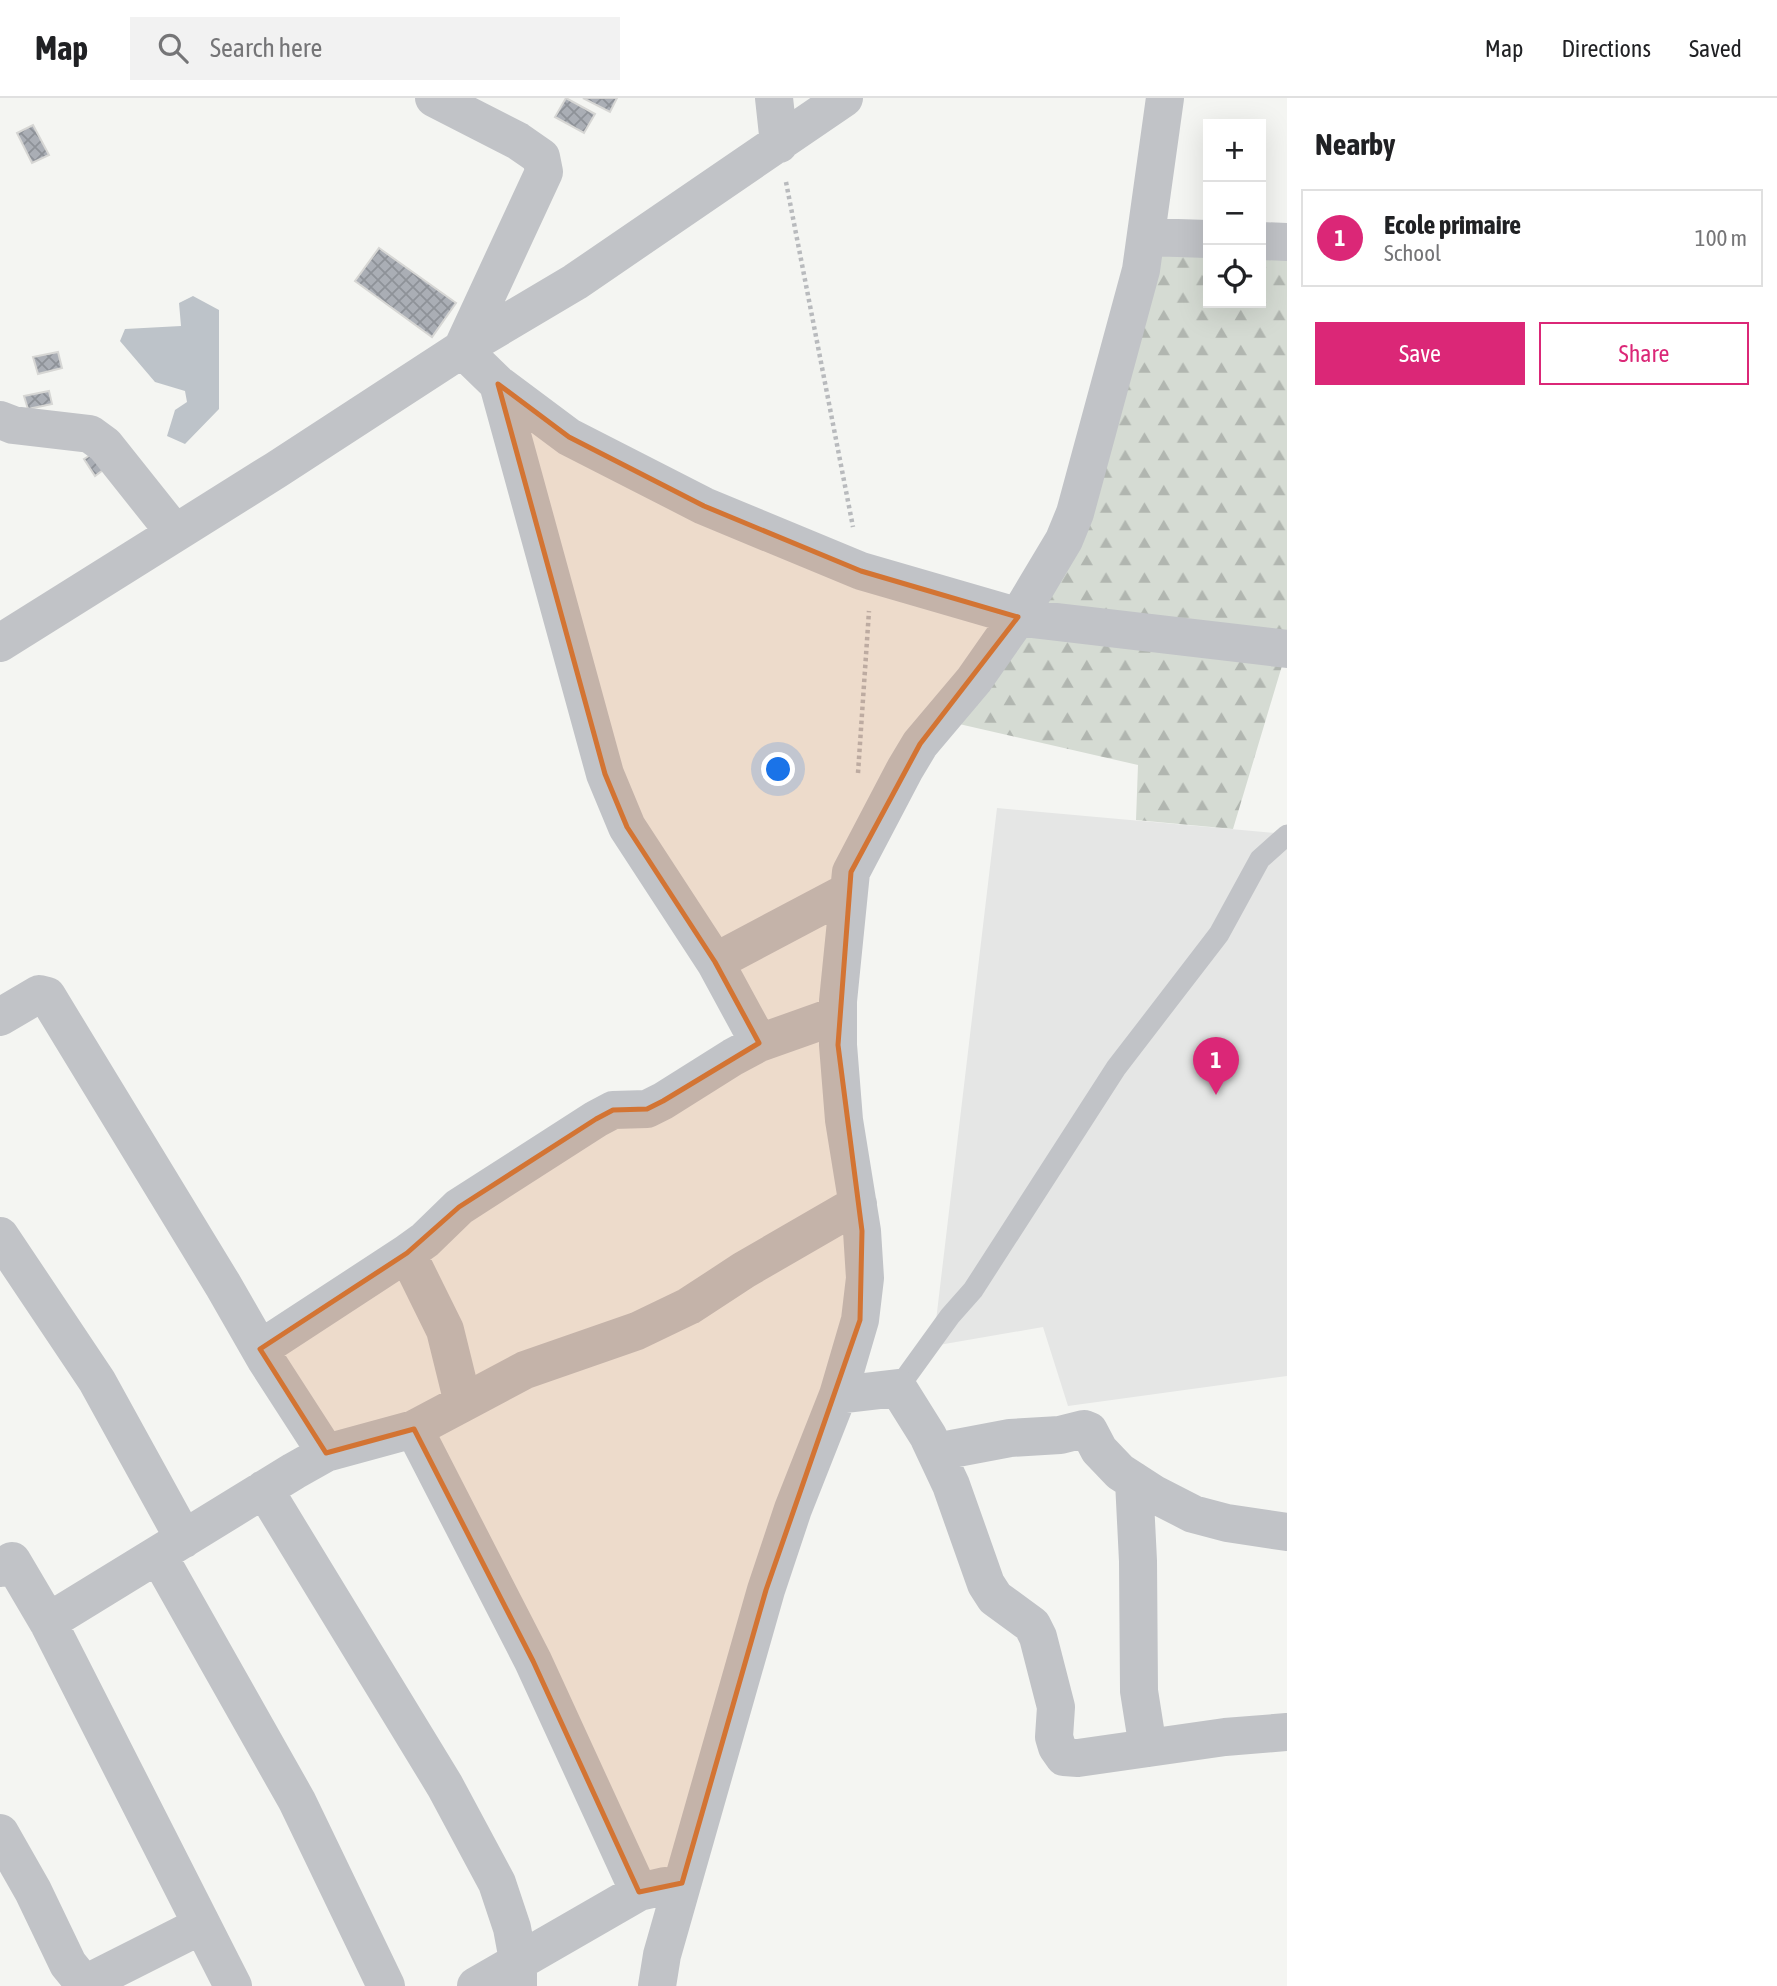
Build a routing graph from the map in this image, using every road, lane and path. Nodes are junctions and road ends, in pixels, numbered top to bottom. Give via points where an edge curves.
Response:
1 (434, 98) edge
2 (774, 98) edge
3 (844, 98) edge
4 (1166, 98) edge
5 (779, 144) junction
6 (1147, 237) junction
7 (1203, 239) edge
8 (1266, 241) edge
9 (1287, 242) edge
10 (462, 349) junction
11 (498, 384) junction
12 (0, 420) edge
13 (175, 533) junction
14 (861, 571) junction
15 (1018, 617) junction
16 (0, 643) edge
17 (1287, 649) edge
18 (858, 777) dead end
19 (1287, 835) edge
20 (849, 891) junction
21 (715, 962) junction
22 (838, 1015) junction
23 (0, 1017) edge
24 (759, 1043) junction
25 (858, 1204) junction
26 (0, 1236) edge
27 (407, 1253) junction
28 (260, 1349) junction
29 (898, 1388) junction
30 (838, 1395) junction
31 (463, 1403) junction
32 (414, 1429) junction
33 (936, 1452) junction
34 (326, 1453) junction
35 (1134, 1481) junction
36 (264, 1489) junction
37 (1287, 1532) edge
38 (171, 1547) junction
39 (4, 1557) edge
40 (48, 1622) junction
41 (1287, 1732) edge
42 (1149, 1748) junction
43 (0, 1833) edge
44 (682, 1883) junction
45 (639, 1892) junction
46 (202, 1925) junction
47 (518, 1973) edge
48 (233, 1986) edge
49 (386, 1986) edge
50 (476, 1986) edge
51 (657, 1986) edge

1 - 10 street via 518,141 541,157 544,172
2 - 5 street
3 - 5 street
4 - 6 street
5 - 10 street via 575,282
5 - 14 path
6 - 7 street
6 - 15 street via 1075,513 1064,541
8 - 9 street
10 - 11 street
10 - 13 street
11 - 14 street via 569,437 704,506
11 - 21 street via 605,774 627,827
12 - 13 street via 90,434 105,444
13 - 16 street
14 - 15 street
14 - 18 path via 869,615
15 - 17 street
15 - 20 street via 974,680 920,744 851,872
19 - 29 lane via 1260,859 1219,934 1116,1068 973,1290
20 - 21 street
20 - 22 street
21 - 24 street
22 - 24 street
22 - 25 street via 844,1120
23 - 28 street via 39,994 47,996
24 - 27 street via 647,1109 613,1110 596,1119 459,1207
25 - 30 street via 865,1278 860,1320
25 - 31 street via 689,1306 637,1331 525,1370
26 - 38 street via 97,1381
27 - 28 street
27 - 31 street via 445,1330
28 - 34 street
29 - 30 street
29 - 33 street
30 - 44 street via 766,1590
31 - 32 street
32 - 34 street
32 - 45 street via 533,1661
33 - 35 street via 1084,1429 1120,1472
33 - 42 street via 986,1584 995,1598 1032,1625 1038,1637 1056,1707 1054,1737 1064,1757
34 - 36 street
35 - 37 street via 1193,1514
35 - 42 street via 1139,1691
36 - 38 street
36 - 47 street via 445,1786 497,1883 512,1928
38 - 40 street
38 - 49 street
39 - 40 street
40 - 46 street
41 - 42 street
43 - 46 street via 68,1964 81,1980 95,1979
44 - 45 street
44 - 51 street
45 - 47 street
46 - 48 street
47 - 50 street

